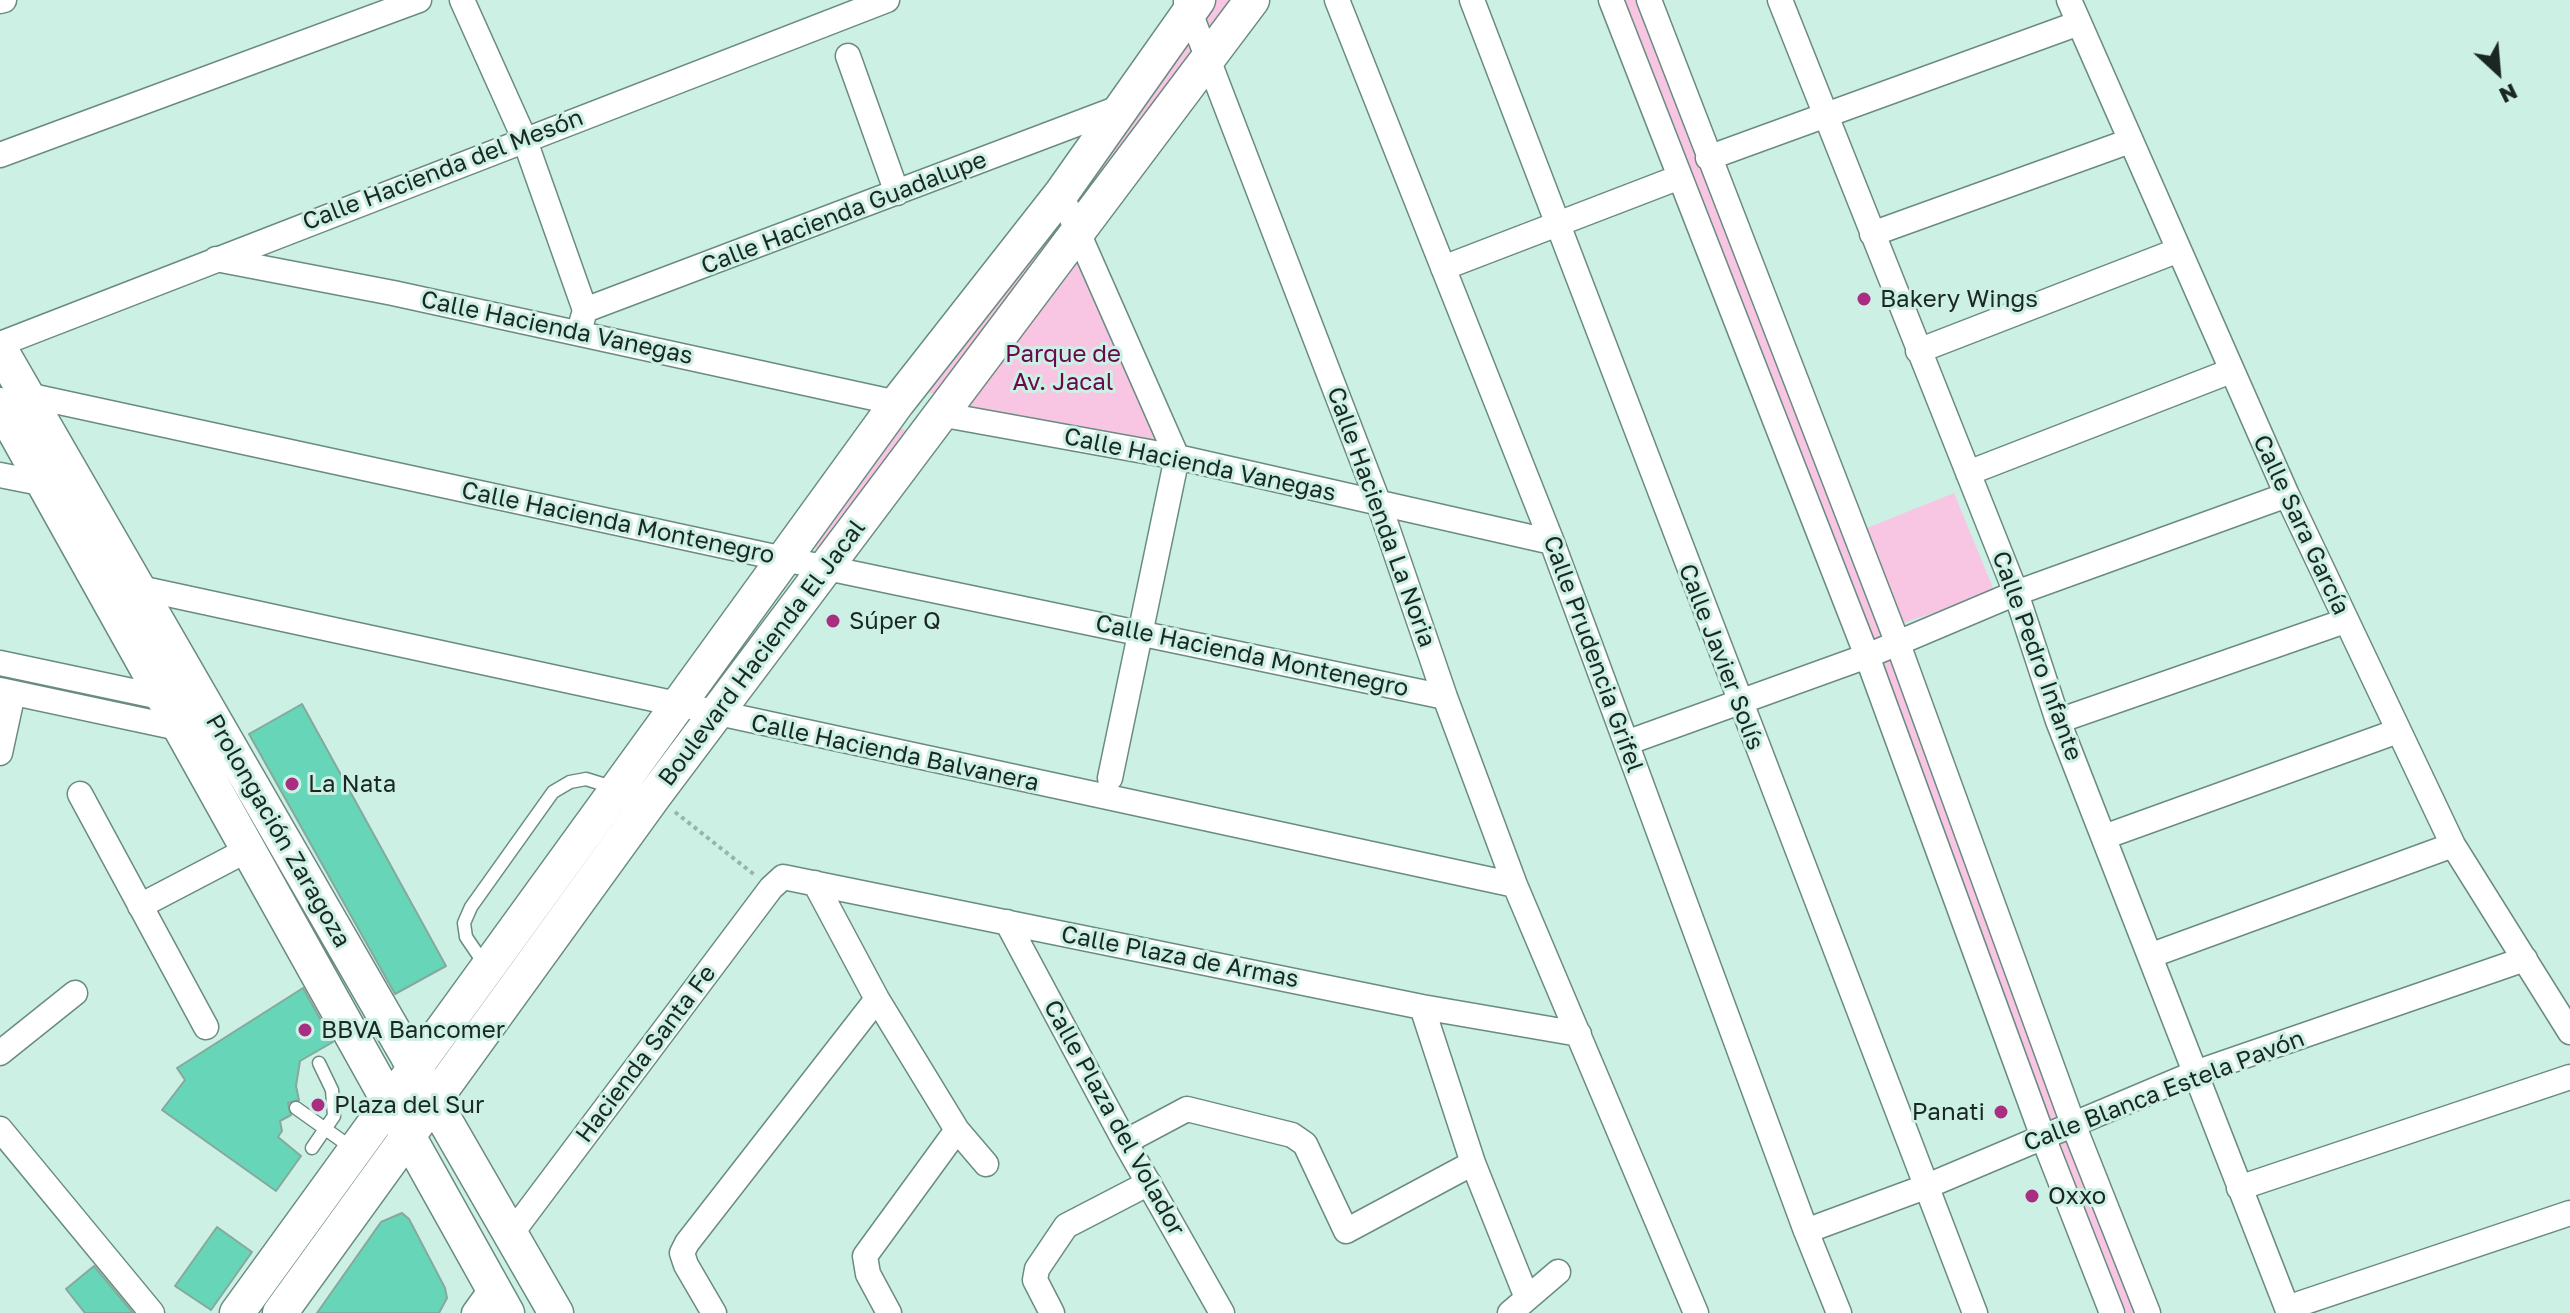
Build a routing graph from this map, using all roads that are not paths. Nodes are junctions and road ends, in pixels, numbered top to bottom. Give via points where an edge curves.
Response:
1 (419, 0) edge
2 (462, 0) edge
3 (887, 0) edge
4 (1252, 0) edge
5 (1337, 0) edge
6 (1472, 0) edge
7 (1611, 0) edge
8 (1649, 0) edge
9 (1780, 0) edge
10 (2069, 0) edge
11 (1191, 4) edge
12 (2079, 23) junction
13 (848, 56) dead end
14 (1207, 61) junction
15 (1124, 106) junction
16 (1827, 115) junction
17 (524, 138) junction
18 (2130, 141) junction
19 (0, 155) edge
20 (1708, 158) junction
21 (1680, 177) junction
22 (897, 193) junction
23 (1061, 194) junction
24 (1557, 225) junction
25 (1077, 233) junction
26 (1872, 234) junction
27 (2179, 250) junction
28 (216, 259) junction
29 (1749, 261) junction
30 (1443, 268) junction
31 (1717, 271) junction
32 (582, 321) junction
33 (0, 347) edge
34 (1918, 351) junction
35 (2231, 371) junction
36 (13, 400) edge
37 (897, 403) junction
38 (939, 414) junction
39 (1177, 457) junction
40 (1968, 473) junction
41 (0, 475) edge
42 (45, 484) junction
43 (2287, 495) junction
44 (1379, 504) junction
45 (1850, 522) junction
46 (1820, 534) junction
47 (1552, 542) junction
48 (784, 559) junction
49 (827, 568) junction
50 (135, 587) junction
51 (2016, 593) junction
52 (2345, 621) junction
53 (1143, 632) junction
54 (1898, 644) junction
55 (1867, 656) junction
56 (0, 663) edge
57 (131, 691) junction
58 (6, 692) edge
59 (1445, 697) junction
60 (165, 698) junction
61 (1738, 702) junction
62 (678, 707) junction
63 (718, 715) junction
64 (125, 717) junction
65 (2058, 721) junction
66 (183, 729) junction
67 (2398, 731) junction
68 (1626, 743) junction
69 (0, 753) edge
70 (1110, 778) dead end
71 (618, 789) junction
72 (80, 794) dead end
73 (2104, 837) junction
74 (2453, 845) junction
75 (1971, 846) junction
76 (252, 856) junction
77 (1940, 856) junction
78 (777, 882) joint
79 (815, 883) junction
80 (1515, 885) junction
81 (144, 913) junction
82 (1007, 922) junction
83 (2152, 955) junction
84 (2525, 959) junction
85 (486, 968) junction
86 (75, 993) dead end
87 (877, 999) junction
88 (1422, 1007) junction
89 (206, 1027) dead end
90 (2570, 1032) edge
91 (1579, 1034) junction
92 (0, 1053) edge
93 (319, 1063) dead end
94 (414, 1065) junction
95 (2195, 1073) junction
96 (2570, 1077) edge
97 (433, 1098) junction
98 (389, 1100) junction
99 (296, 1108) dead end
100 (2073, 1124) junction
101 (0, 1129) edge
102 (327, 1129) junction
103 (957, 1130) junction
104 (407, 1135) junction
105 (2043, 1137) junction
106 (1125, 1142) junction
107 (312, 1148) dead end
108 (355, 1150) junction
109 (1473, 1163) junction
110 (986, 1164) dead end
111 (1149, 1183) junction
112 (1925, 1187) junction
113 (2239, 1188) junction
114 (2570, 1213) edge
115 (1806, 1231) junction
116 (511, 1234) junction
117 (1558, 1272) dead end
118 (491, 1305) edge
119 (1518, 1305) edge
120 (2288, 1311) edge
121 (152, 1313) edge
122 (237, 1313) edge
123 (280, 1313) edge
124 (556, 1313) edge
125 (714, 1313) edge
126 (889, 1313) edge
127 (1052, 1313) edge
128 (1222, 1313) edge
129 (1696, 1313) edge
130 (1839, 1313) edge
131 (1975, 1313) edge
132 (2112, 1313) edge
133 (2148, 1313) edge

1 - 19 street
2 - 17 street
3 - 17 street, Calle Hacienda del Mesón
4 - 14 main road, Boulevard Hacienda El Jacal
5 - 30 street, Calle Prudencia Grifel
6 - 24 street, Calle Javier Solís
7 - 21 street
8 - 20 street
9 - 16 street, Calle Pedro Infante
10 - 12 street, Calle Sara García
11 - 14 street, Calle Hacienda La Noria
11 - 15 main road, Boulevard Hacienda El Jacal
12 - 16 street
12 - 18 street, Calle Sara García
13 - 22 street
14 - 25 main road, Boulevard Hacienda El Jacal
14 - 44 street, Calle Hacienda La Noria
15 - 22 street, Calle Hacienda Guadalupe
15 - 23 main road, Boulevard Hacienda El Jacal
16 - 20 street
16 - 26 street, Calle Pedro Infante
17 - 28 street, Calle Hacienda del Mesón
17 - 32 street
18 - 26 street
18 - 27 street, Calle Sara García
20 - 29 street
21 - 24 street
21 - 31 street
22 - 32 street, Calle Hacienda Guadalupe
23 - 25 street
23 - 37 main road, Boulevard Hacienda El Jacal
24 - 30 street
24 - 61 street, Calle Javier Solís
25 - 38 main road, Boulevard Hacienda El Jacal
25 - 39 street
26 - 34 street, Calle Pedro Infante
27 - 34 street
27 - 35 street, Calle Sara García
28 - 32 street, Calle Hacienda Vanegas
28 - 33 street, Calle Hacienda del Mesón
29 - 31 street
29 - 45 street
30 - 47 street, Calle Prudencia Grifel
31 - 46 street
32 - 37 street, Calle Hacienda Vanegas
33 - 36 main road, Prolongación Zaragoza
34 - 40 street, Calle Pedro Infante
35 - 40 street
35 - 43 street, Calle Sara García
36 - 42 main road, Prolongación Zaragoza
36 - 48 street, Calle Hacienda Montenegro
36 - 50 main road, Prolongación Zaragoza
37 - 48 main road, Boulevard Hacienda El Jacal
38 - 39 street, Calle Hacienda Vanegas
38 - 49 main road, Boulevard Hacienda El Jacal
39 - 44 street, Calle Hacienda Vanegas
39 - 53 street
40 - 51 street, Calle Pedro Infante
41 - 42 street
42 - 60 main road, Prolongación Zaragoza
43 - 51 street
43 - 52 street, Calle Sara García
44 - 47 street, Calle Hacienda Vanegas
44 - 59 street, Calle Hacienda La Noria
45 - 46 street
45 - 54 street
46 - 55 street
47 - 68 street, Calle Prudencia Grifel
48 - 49 street, Calle Hacienda Montenegro
48 - 62 main road, Boulevard Hacienda El Jacal
49 - 53 street, Calle Hacienda Montenegro
49 - 63 main road, Boulevard Hacienda El Jacal
50 - 62 street, Calle Hacienda Balvanera
50 - 94 main road, Prolongación Zaragoza
51 - 54 street
51 - 65 street, Calle Pedro Infante
52 - 65 street
52 - 67 street, Calle Sara García
53 - 59 street, Calle Hacienda Montenegro
53 - 70 street
54 - 55 street
54 - 75 street
55 - 61 street
55 - 77 street
56 - 57 street
57 - 60 street
57 - 64 street
58 - 64 street
58 - 69 street
59 - 80 street, Calle Hacienda La Noria
60 - 66 main road, Prolongación Zaragoza
61 - 68 street
61 - 112 street, Calle Javier Solís
62 - 63 street, Calle Hacienda Balvanera
62 - 71 main road, Boulevard Hacienda El Jacal
63 - 80 street, Calle Hacienda Balvanera
63 - 97 main road, Boulevard Hacienda El Jacal
64 - 66 street
65 - 73 street, Calle Pedro Infante
66 - 76 main road, Prolongación Zaragoza
67 - 73 street
67 - 74 street, Calle Sara García
68 - 115 street, Calle Prudencia Grifel
71 - 85 main road, Boulevard Hacienda El Jacal
71 - 85 lane via 586,779 553,792 464,923 466,937
72 - 81 street
73 - 83 street, Calle Pedro Infante
74 - 83 street
74 - 84 street, Calle Sara García
75 - 77 street
75 - 100 street
76 - 81 street
76 - 98 main road, Prolongación Zaragoza
77 - 105 street
78 - 79 street, Calle Plaza de Armas
78 - 116 street, Hacienda Santa Fe
79 - 82 street, Calle Plaza de Armas
79 - 87 street
80 - 91 street, Calle Hacienda La Noria
81 - 89 street
82 - 88 street, Calle Plaza de Armas
82 - 106 street, Calle Plaza del Volador
83 - 95 street, Calle Pedro Infante
84 - 90 street, Calle Sara García
84 - 95 street, Calle Blanca Estela Pavón
85 - 94 main road, Boulevard Hacienda El Jacal
86 - 92 street
87 - 103 street
87 - 125 street via 687,1243 682,1253 686,1265
88 - 91 street, Calle Plaza de Armas
88 - 109 street
91 - 129 street, Calle Hacienda La Noria
93 - 102 lane via 332,1090 334,1116
94 - 97 main road, Prolongación Zaragoza
94 - 98 main road, Boulevard Hacienda El Jacal
95 - 100 street, Calle Blanca Estela Pavón
95 - 113 street, Calle Pedro Infante
96 - 113 street
97 - 104 main road, Boulevard Hacienda El Jacal
97 - 116 main road, Prolongación Zaragoza
98 - 104 main road, Prolongación Zaragoza
98 - 108 main road, Boulevard Hacienda El Jacal
99 - 102 lane
100 - 105 street, Calle Blanca Estela Pavón
100 - 133 street
101 - 121 street
102 - 107 lane
102 - 108 lane
103 - 110 street
103 - 126 street via 865,1256 868,1274
104 - 118 main road, Prolongación Zaragoza
104 - 123 main road, Boulevard Hacienda El Jacal
105 - 112 street, Calle Blanca Estela Pavón
105 - 132 street
106 - 109 street via 1187,1109 1292,1135 1305,1144 1346,1231
106 - 111 street, Calle Plaza del Volador
108 - 122 main road, Boulevard Hacienda El Jacal
109 - 119 street
111 - 127 street via 1066,1226 1035,1280
111 - 128 street, Calle Plaza del Volador
112 - 115 street, Calle Blanca Estela Pavón
112 - 131 street, Calle Javier Solís
113 - 120 street, Calle Pedro Infante
114 - 120 street
115 - 130 street, Calle Prudencia Grifel
116 - 124 main road, Prolongación Zaragoza
117 - 119 street

